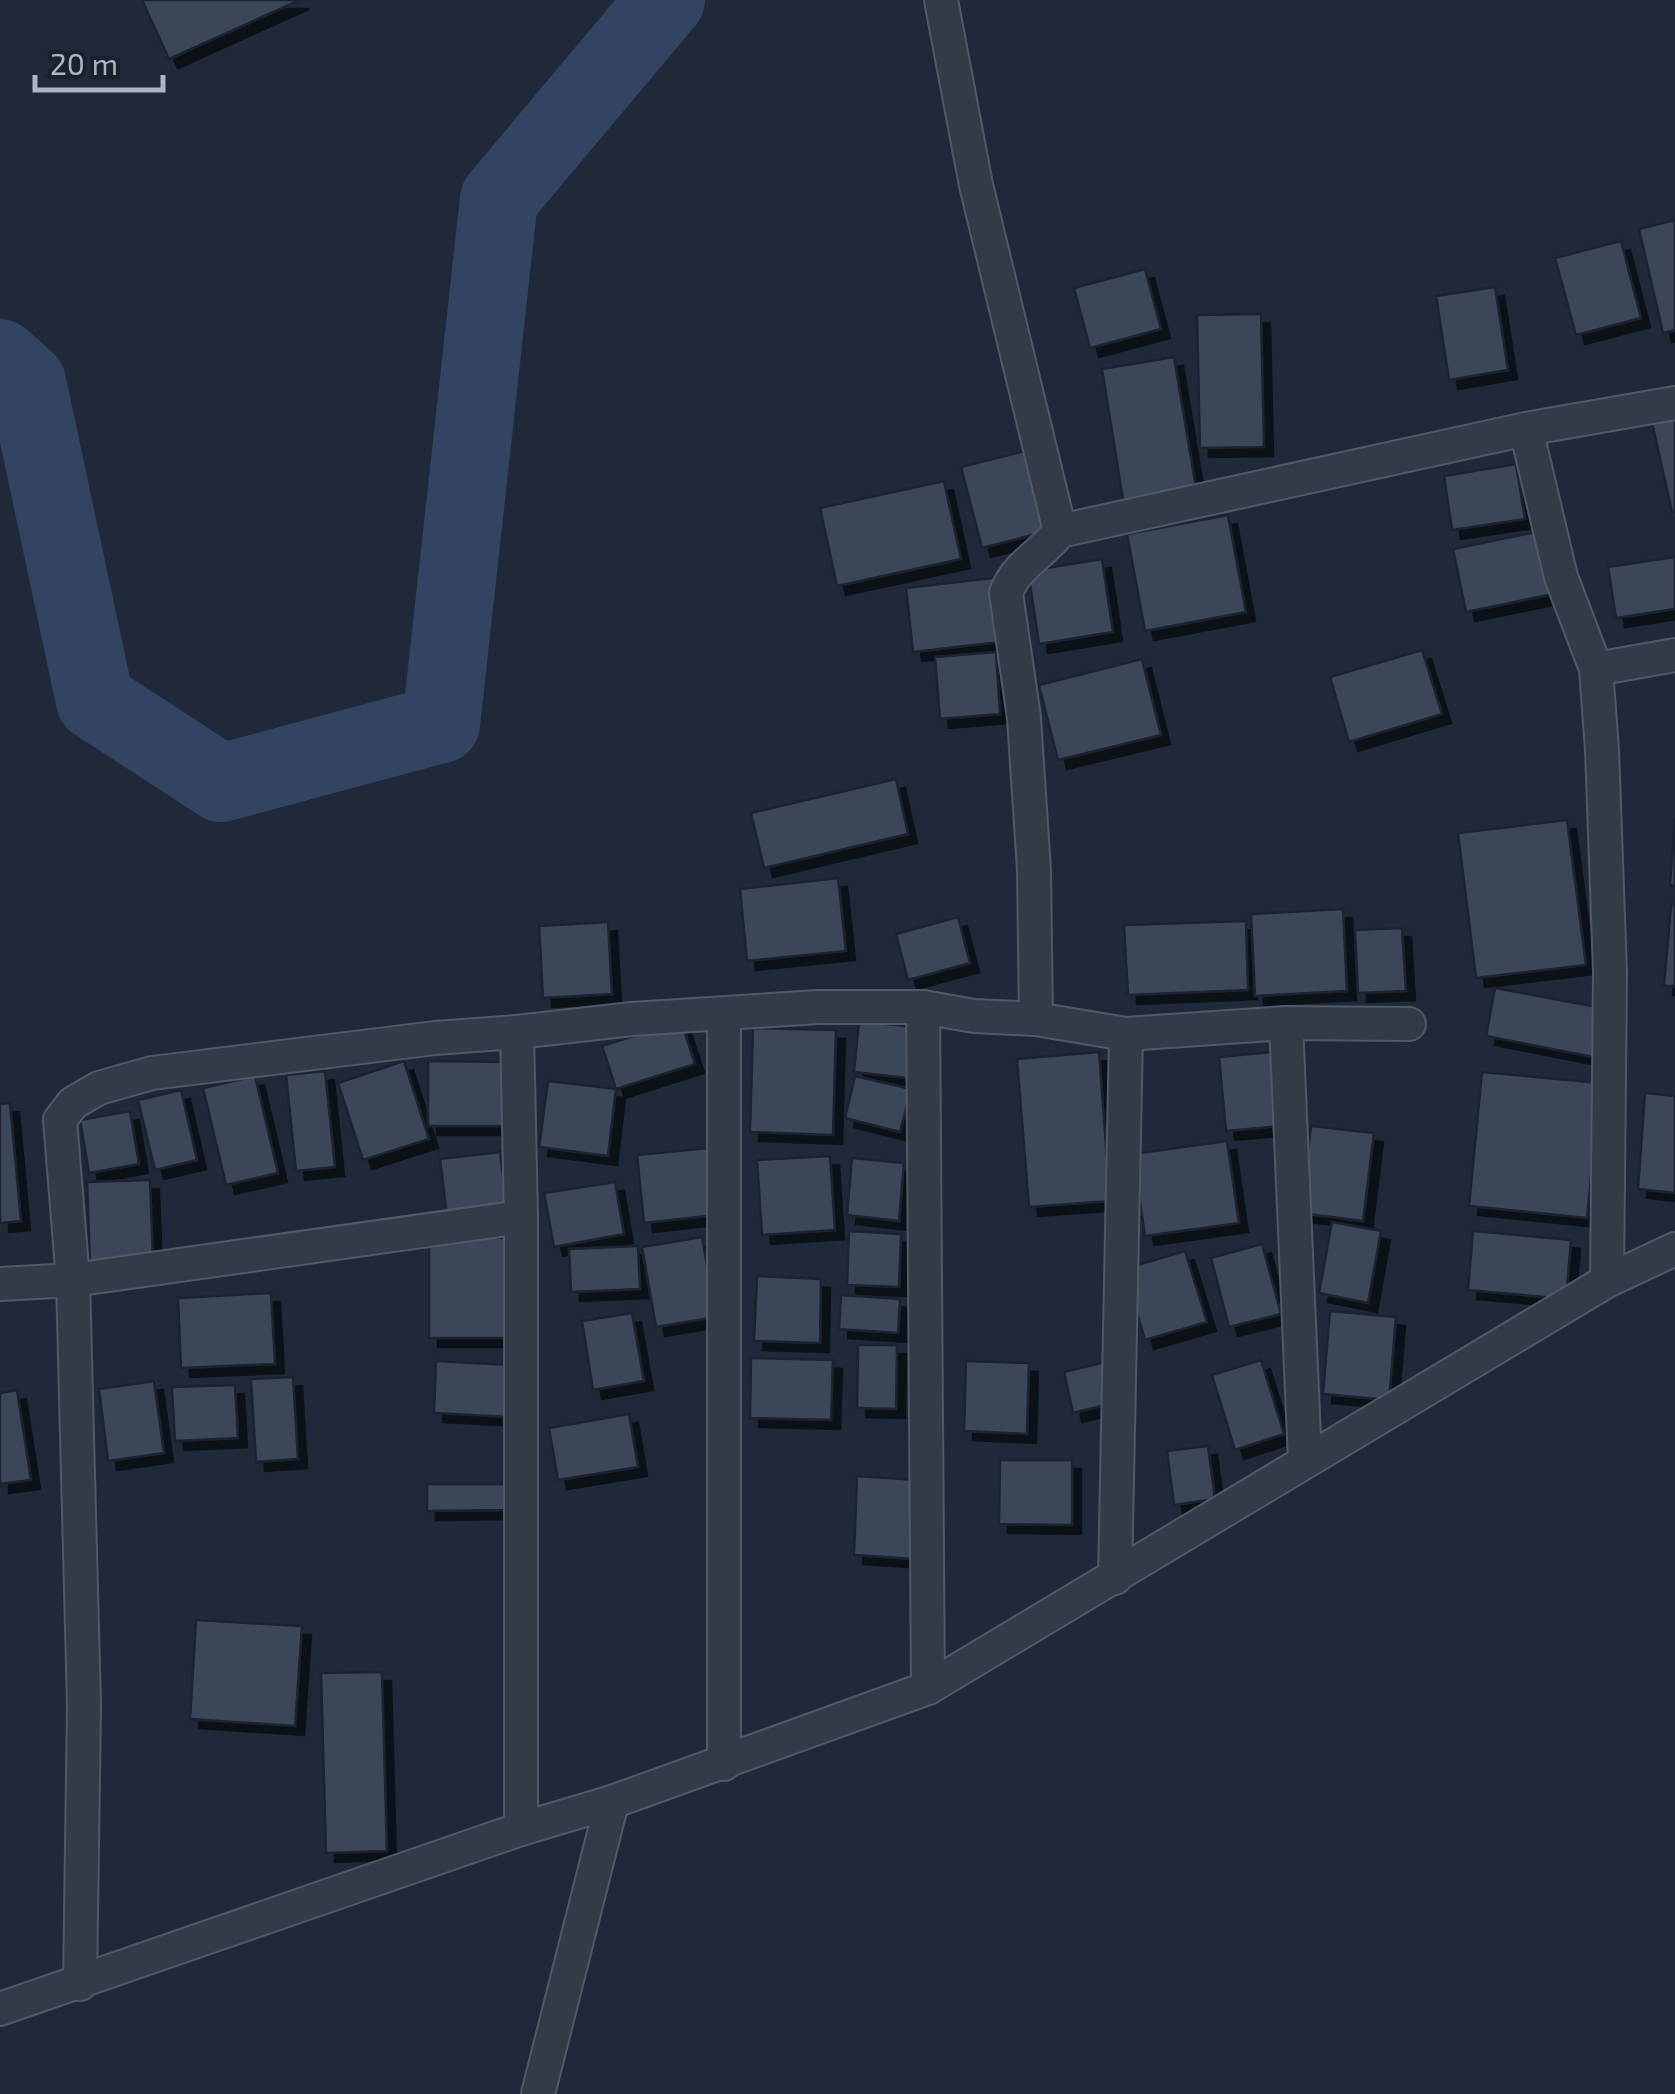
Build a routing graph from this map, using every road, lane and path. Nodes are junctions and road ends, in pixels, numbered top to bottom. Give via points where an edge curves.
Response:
1 (941, 0) edge
2 (1675, 403) edge
3 (1526, 429) junction
4 (1060, 531) junction
5 (1675, 654) edge
6 (1596, 669) junction
7 (923, 1007) junction
8 (724, 1015) junction
9 (1036, 1019) junction
10 (1286, 1023) junction
11 (1410, 1024) dead end
12 (516, 1032) junction
13 (1126, 1034) junction
14 (521, 1217) junction
15 (1675, 1249) edge
16 (72, 1280) junction
17 (1606, 1281) junction
18 (0, 1284) edge
19 (1306, 1462) junction
20 (1115, 1578) junction
21 (928, 1688) junction
22 (724, 1764) junction
23 (612, 1802) junction
24 (520, 1829) junction
25 (80, 1984) junction
26 (0, 2009) edge
27 (538, 2094) edge

1 - 4 street via 976,185
2 - 3 street
3 - 4 street
3 - 6 street via 1562,577
4 - 9 street via 1012,576 1006,593 1025,737
5 - 6 street
6 - 17 street via 1610,972
7 - 8 street
7 - 9 street
7 - 21 street
8 - 12 street
8 - 22 street
9 - 13 street
10 - 11 street
10 - 13 street
10 - 19 street
12 - 14 street
12 - 16 street via 152,1072 99,1088 60,1120
13 - 20 street
14 - 16 street
14 - 24 street
15 - 17 street
16 - 18 street
16 - 25 street via 84,1706
17 - 19 street
19 - 20 street
20 - 21 street
21 - 22 street
22 - 23 street
23 - 24 street
23 - 27 street
24 - 25 street
25 - 26 street

